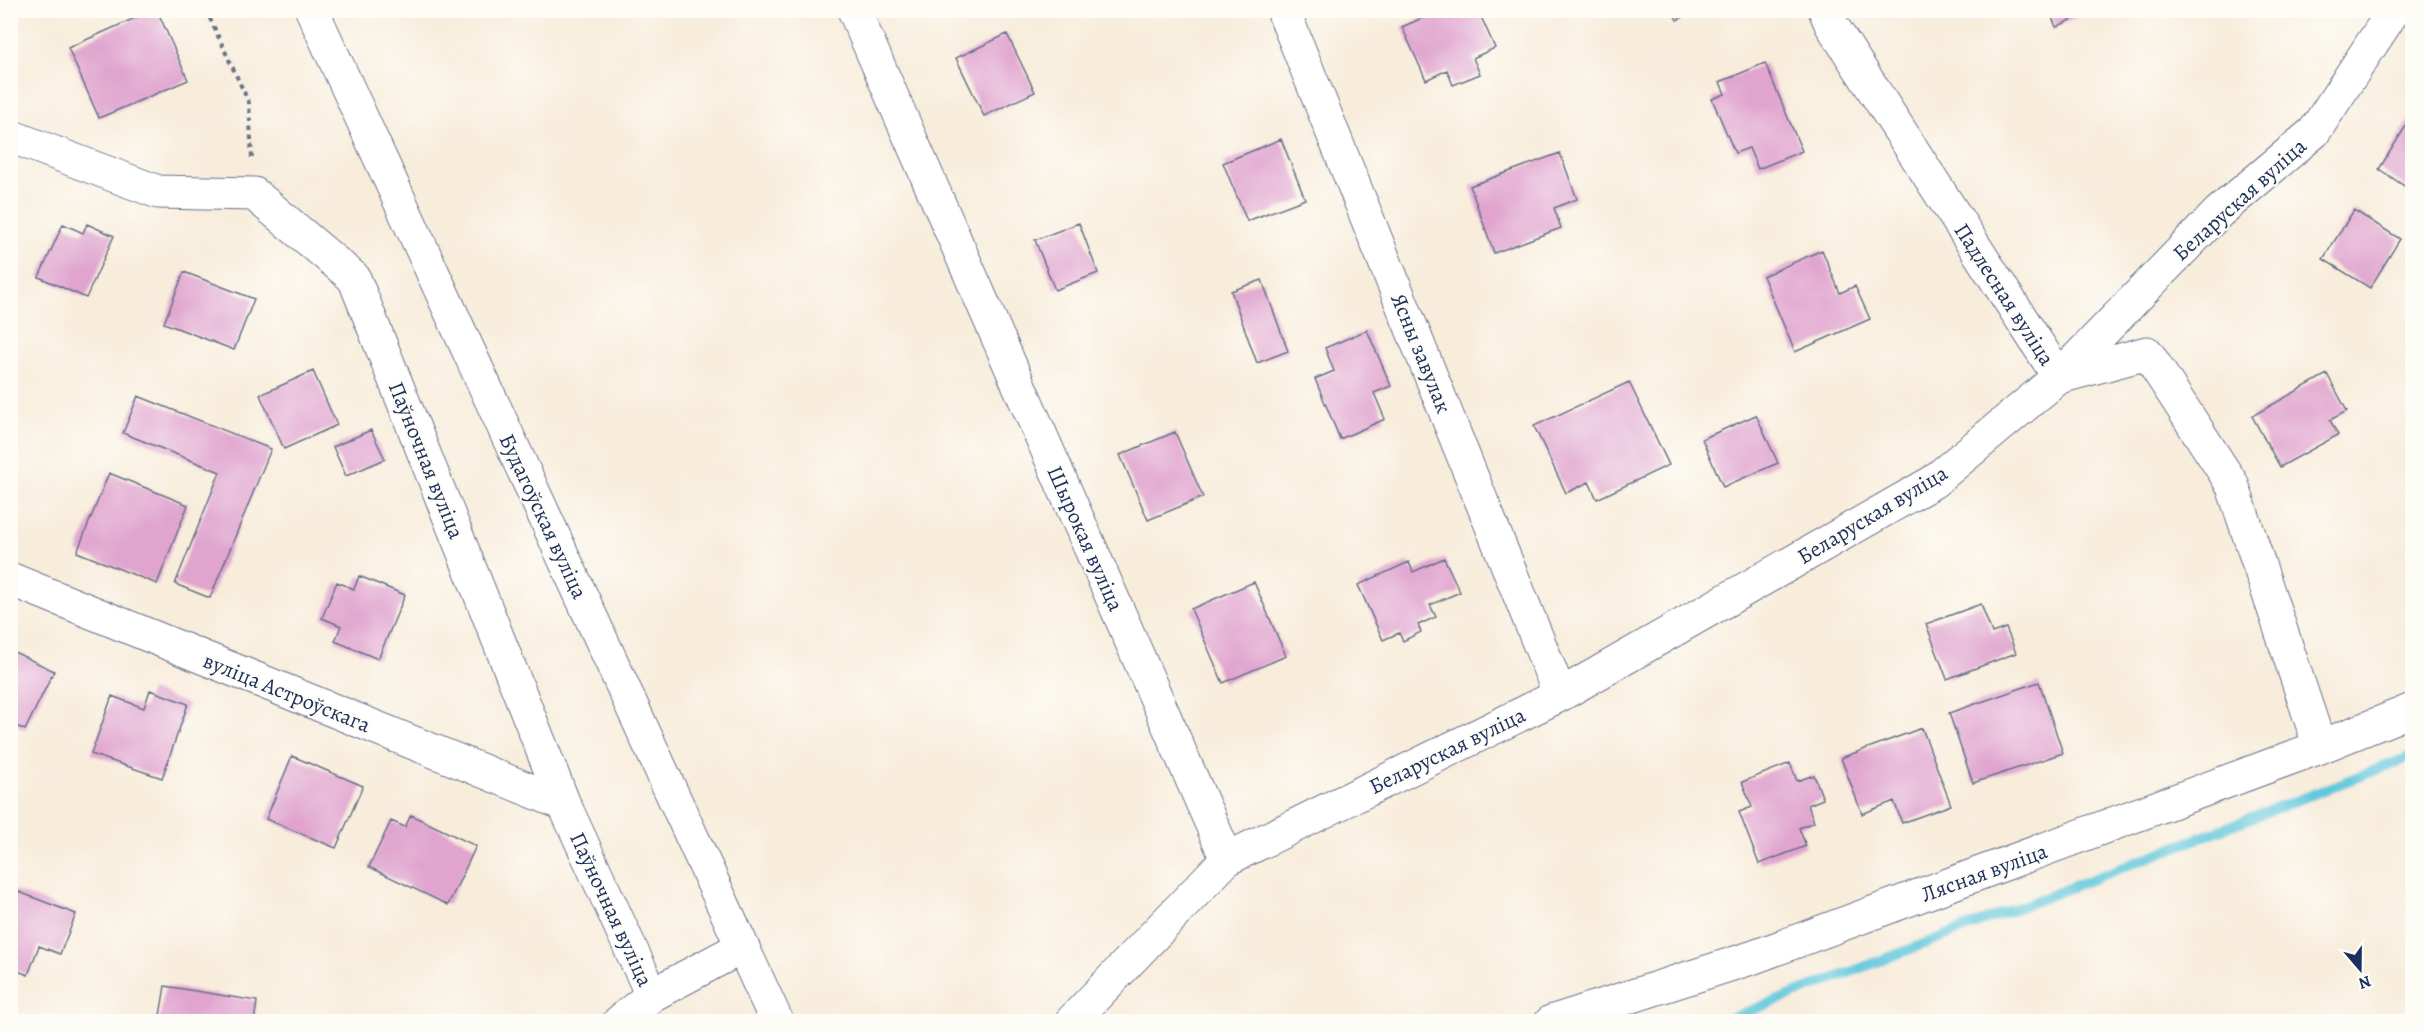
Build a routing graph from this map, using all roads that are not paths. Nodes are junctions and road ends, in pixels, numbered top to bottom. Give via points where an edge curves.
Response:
1 (312, 10) edge
2 (854, 10) edge
3 (1283, 10) edge
4 (1825, 10) edge
5 (2394, 10) edge
6 (10, 136) edge
7 (2059, 377) junction
8 (10, 579) edge
9 (1560, 694) junction
10 (2412, 710) edge
11 (2320, 747) junction
12 (564, 804) junction
13 (1227, 859) junction
14 (742, 947) junction
15 (652, 995) junction
16 (619, 1022) edge
17 (777, 1022) edge
18 (1071, 1022) edge
19 (1551, 1022) edge

1 - 14 street, Будагоўская вуліца
2 - 13 street, Шырокая вуліца
3 - 9 street, Ясны завулак
4 - 7 street, Падлесная вуліца
5 - 7 street, Беларуская вуліца via 2314,132 2219,212
6 - 12 street, Паўночная вуліца via 158,192 254,194 354,278
7 - 9 street, Беларуская вуліца via 1933,482
7 - 11 street, Падлесная вуліца via 2147,353 2232,484
8 - 12 street, вуліца Астроўскага
9 - 13 street, Беларуская вуліца
10 - 11 street, Лясная вуліца
11 - 19 street, Лясная вуліца via 1754,957
12 - 15 street, Паўночная вуліца
13 - 18 street
14 - 15 street
14 - 17 street, Будагоўская вуліца
15 - 16 street

